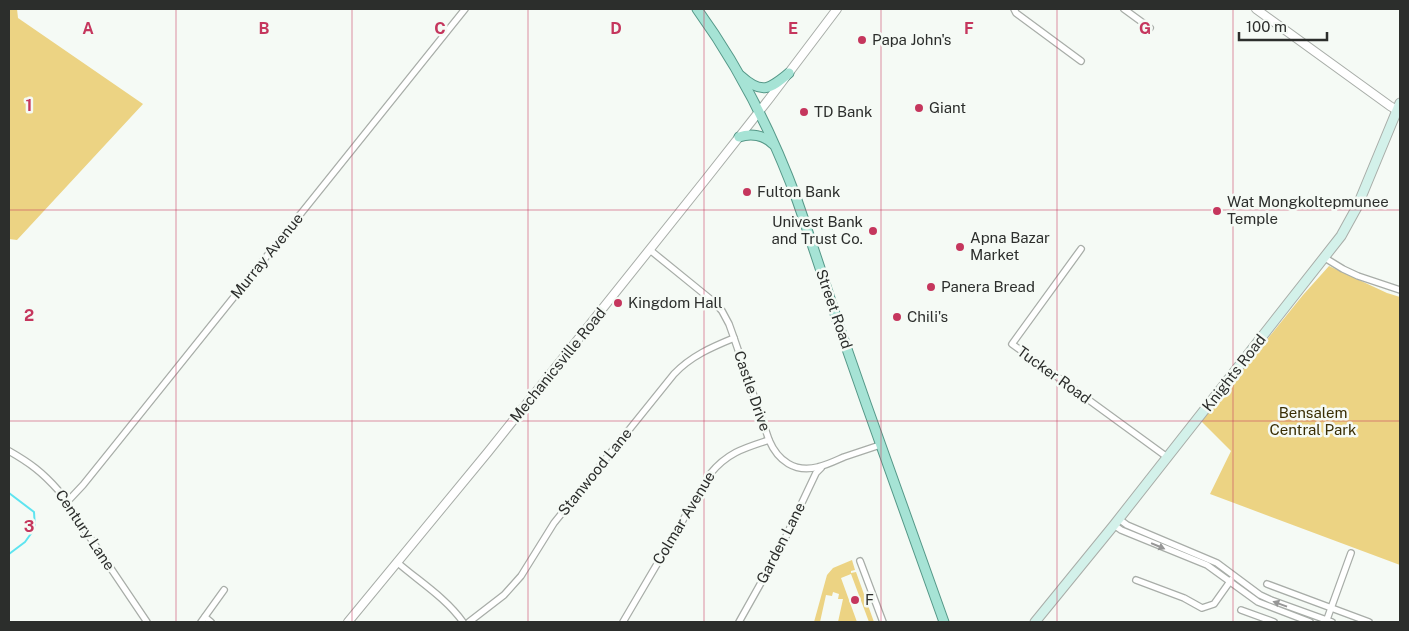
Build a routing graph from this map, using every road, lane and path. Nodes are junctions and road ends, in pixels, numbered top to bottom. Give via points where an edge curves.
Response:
1 (466, 9) edge
2 (697, 9) edge
3 (837, 9) edge
4 (1014, 9) edge
5 (1124, 9) edge
6 (1256, 9) edge
7 (1150, 28) dead end
8 (1081, 61) dead end
9 (737, 71) junction
10 (789, 73) junction
11 (1399, 108) edge
12 (759, 112) junction
13 (739, 137) junction
14 (774, 144) junction
15 (1081, 249) dead end
16 (650, 250) junction
17 (1325, 258) junction
18 (1400, 290) edge
19 (734, 338) junction
20 (769, 440) junction
21 (880, 445) junction
22 (9, 451) edge
23 (1167, 457) junction
24 (824, 465) junction
25 (67, 502) junction
26 (1116, 522) junction
27 (1351, 554) dead end
28 (860, 561) dead end
29 (398, 563) junction
30 (1232, 579) junction
31 (1136, 580) dead end
32 (1267, 584) dead end
33 (224, 590) dead end
34 (1332, 608) junction
35 (1241, 610) dead end
36 (203, 620) edge
37 (147, 622) edge
38 (211, 622) edge
39 (348, 622) edge
40 (463, 622) edge
41 (469, 622) edge
42 (623, 622) edge
43 (739, 622) edge
44 (883, 622) edge
45 (944, 622) edge
46 (1035, 622) edge
47 (1274, 622) edge
48 (1310, 622) edge
49 (1328, 622) edge
50 (1369, 622) edge

1 - 25 street, Murray Avenue
2 - 9 main road, Street Road
3 - 10 street, Mechanicsville Road
4 - 8 street
5 - 7 street
6 - 11 street
9 - 10 main road via 762,89 771,87
9 - 12 main road, Street Road
10 - 12 street, Mechanicsville Road
11 - 17 main road, Knights Road via 1349,223
12 - 13 street, Mechanicsville Road
12 - 14 main road, Street Road
13 - 14 main road via 756,135
13 - 16 street, Mechanicsville Road
14 - 21 main road, Street Road
15 - 23 street, Tucker Road via 1012,344
16 - 19 street, Castle Drive via 714,302 722,311
16 - 29 street, Mechanicsville Road
17 - 18 street via 1358,276
17 - 23 main road, Knights Road
19 - 20 street, Castle Drive
19 - 41 street, Stanwood Lane via 701,352 674,374 554,523 521,576 504,595
20 - 24 street, Castle Drive via 775,453 790,465 809,469
20 - 42 street, Colmar Avenue via 737,451 722,460 710,474
21 - 24 street, Castle Drive
21 - 45 main road, Street Road
22 - 25 street, Century Lane via 42,472
23 - 26 main road, Knights Road
24 - 43 street, Garden Lane via 816,474
25 - 37 street, Century Lane
26 - 30 street via 1121,530 1207,565
26 - 46 main road, Knights Road
27 - 34 street
28 - 44 street
29 - 39 street, Mechanicsville Road
29 - 40 street via 443,599
30 - 31 street via 1214,604 1202,608
30 - 48 street via 1258,602
49 -> 30 street via 1270,600
32 - 34 street
33 - 36 street
34 - 49 street
34 - 50 street
35 - 47 street
36 - 38 street

